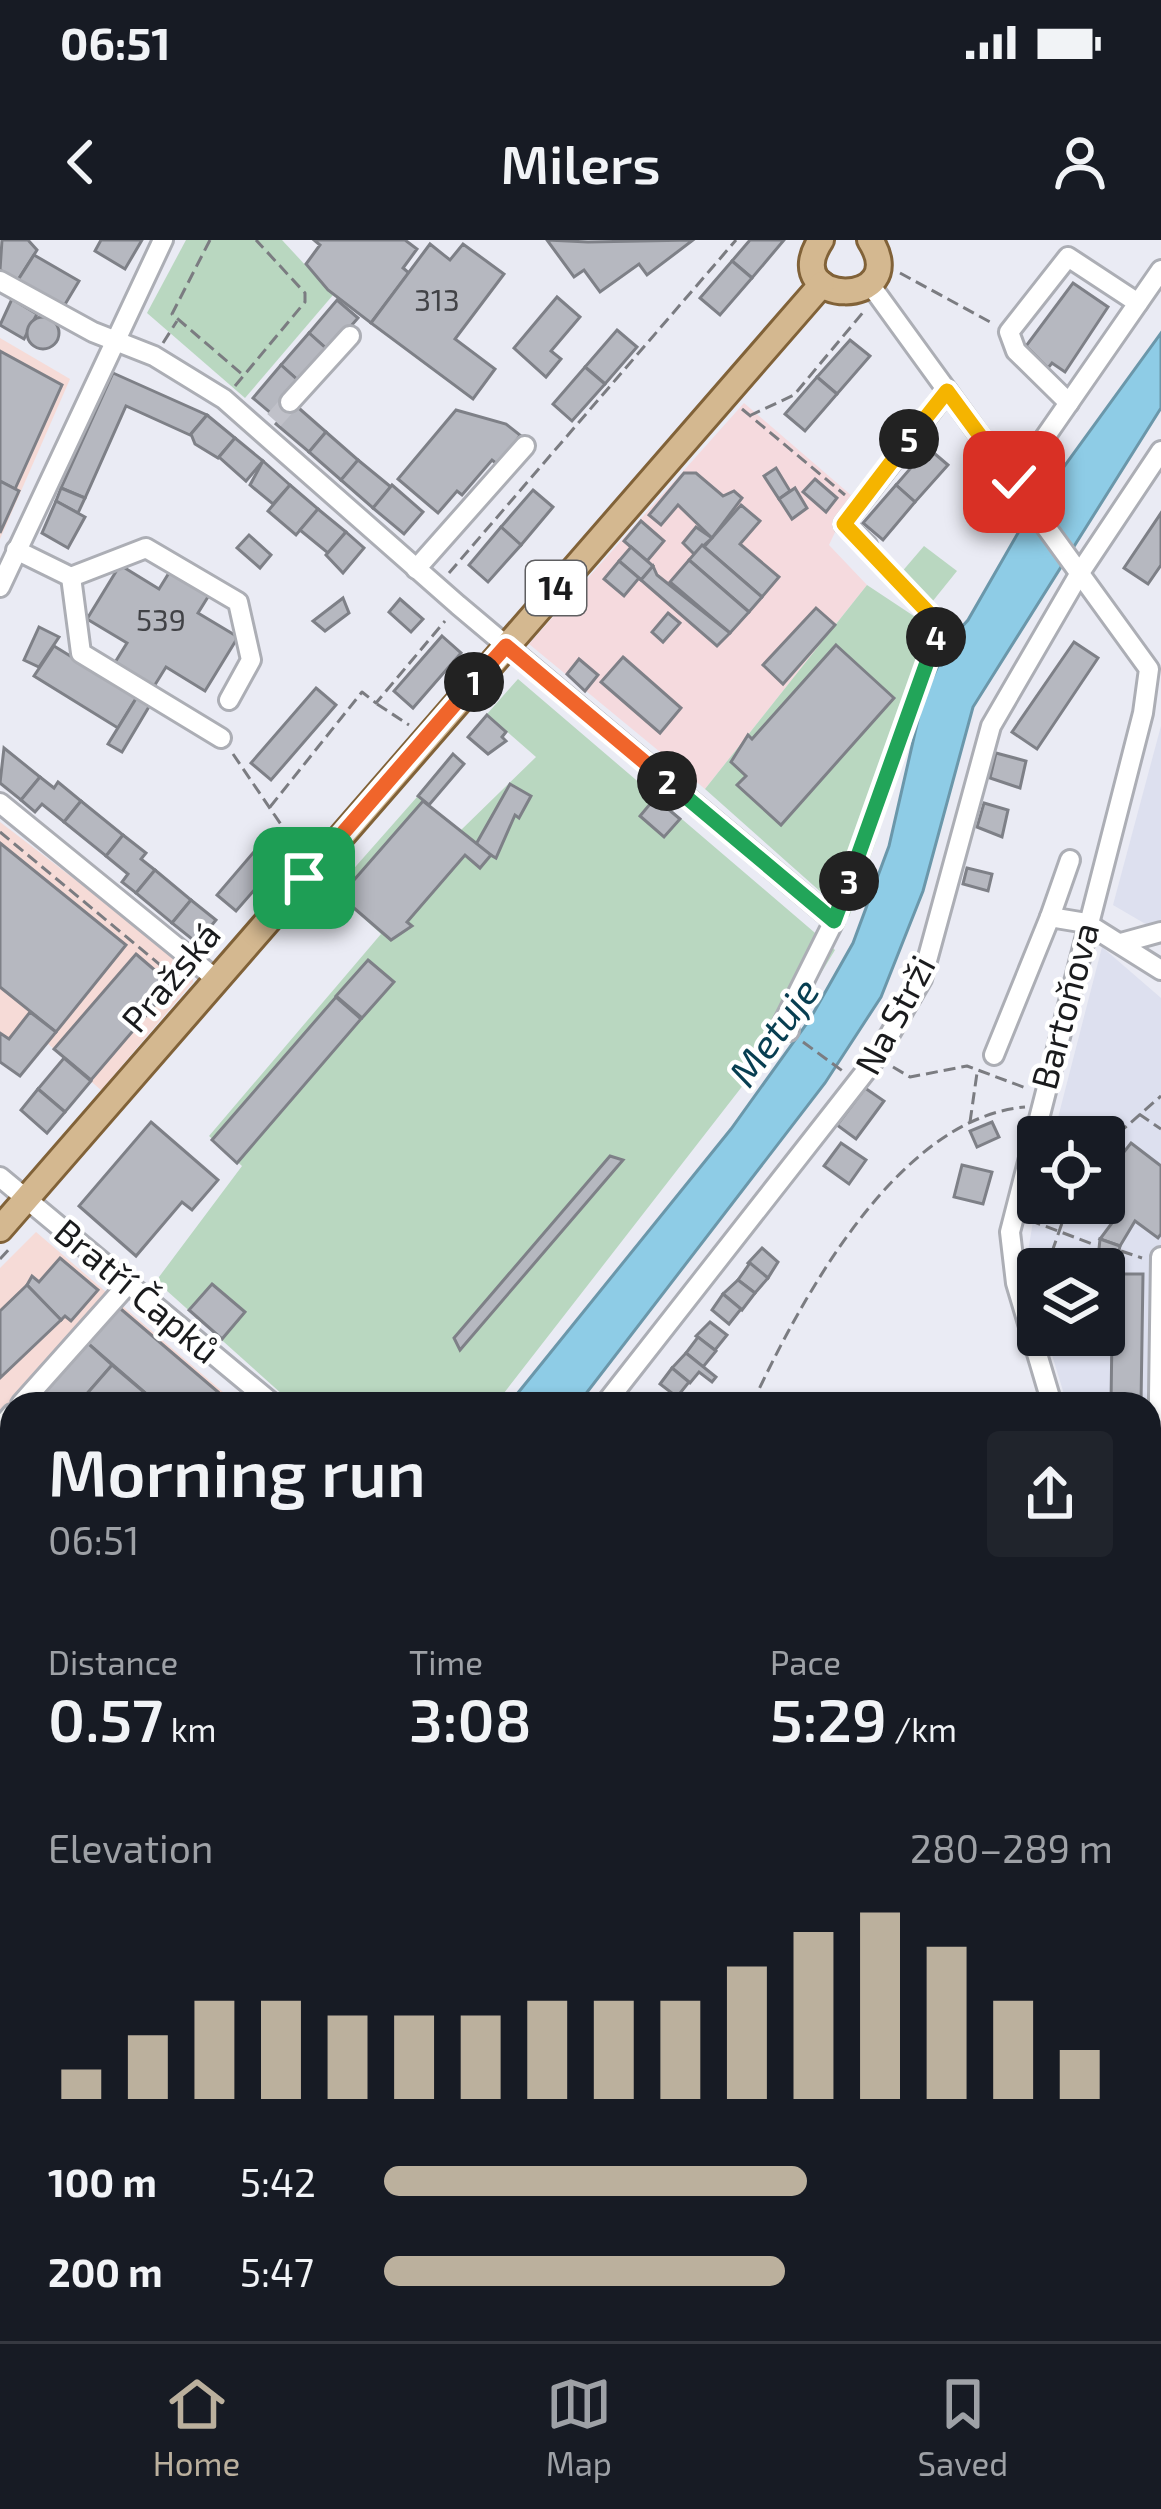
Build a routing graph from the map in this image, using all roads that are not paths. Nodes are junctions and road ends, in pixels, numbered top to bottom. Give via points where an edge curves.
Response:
1 (163, 240) edge
2 (821, 240) edge
3 (870, 240) edge
4 (1161, 270) edge
5 (0, 280) edge
6 (869, 283) junction
7 (822, 284) junction
8 (1138, 303) junction
9 (350, 336) dead end
10 (113, 337) junction
11 (947, 391) junction
12 (290, 402) tunnel mouth
13 (1069, 403) junction
14 (525, 446) dead end
15 (1161, 451) edge
16 (1020, 490) junction
17 (867, 544) road end
18 (16, 550) junction
19 (1078, 567) junction
20 (416, 569) junction
21 (71, 578) junction
22 (0, 587) edge
23 (506, 646) junction
24 (1156, 680) edge
25 (229, 700) dead end
26 (221, 738) road end
27 (0, 803) edge
28 (1070, 860) dead end
29 (1050, 917) junction
30 (1086, 923) junction
31 (1161, 932) edge
32 (1121, 943) junction
33 (1161, 970) edge
34 (216, 979) junction
35 (792, 1034) road end
36 (994, 1055) road end
37 (0, 1177) edge
38 (28, 1200) junction
39 (0, 1229) edge
40 (1159, 1260) edge
41 (128, 1284) junction
42 (32, 1392) edge
43 (258, 1392) edge
44 (614, 1392) edge
45 (1048, 1392) edge
46 (1157, 1392) edge

1 - 10 street
2 - 7 main road via 813,258
3 - 6 main road via 878,266
4 - 8 street
5 - 10 street
6 - 7 main road via 845,294
6 - 11 street
7 - 23 main road, Pražská / 14
8 - 13 street
8 - 13 street via 1068,256 1009,332 1016,351
9 - 12 street
10 - 18 street
10 - 20 street via 270,427
11 - 16 street
11 - 17 street via 844,524
13 - 16 street
14 - 20 street
15 - 19 street, Na Strži
16 - 19 street
18 - 21 street
18 - 22 street
19 - 24 street
19 - 44 street, Na Strži via 991,726 922,979 876,1058
20 - 23 street
21 - 25 street via 146,548 238,602 250,661
21 - 26 street via 81,653
23 - 34 main road, Pražská / 14
23 - 35 street via 834,921 782,1025
24 - 30 street, Bartoňova
27 - 34 street
28 - 29 street
29 - 30 street
29 - 36 street
30 - 32 street
30 - 45 street, Bartoňova via 1013,1213 1012,1268
31 - 32 street
32 - 33 street
34 - 38 main road, Pražská / 14
37 - 38 street, Bratří Čapků
38 - 39 main road, Pražská / 14
38 - 41 street, Bratří Čapků
40 - 46 street
41 - 42 street
41 - 43 street, Bratří Čapků

